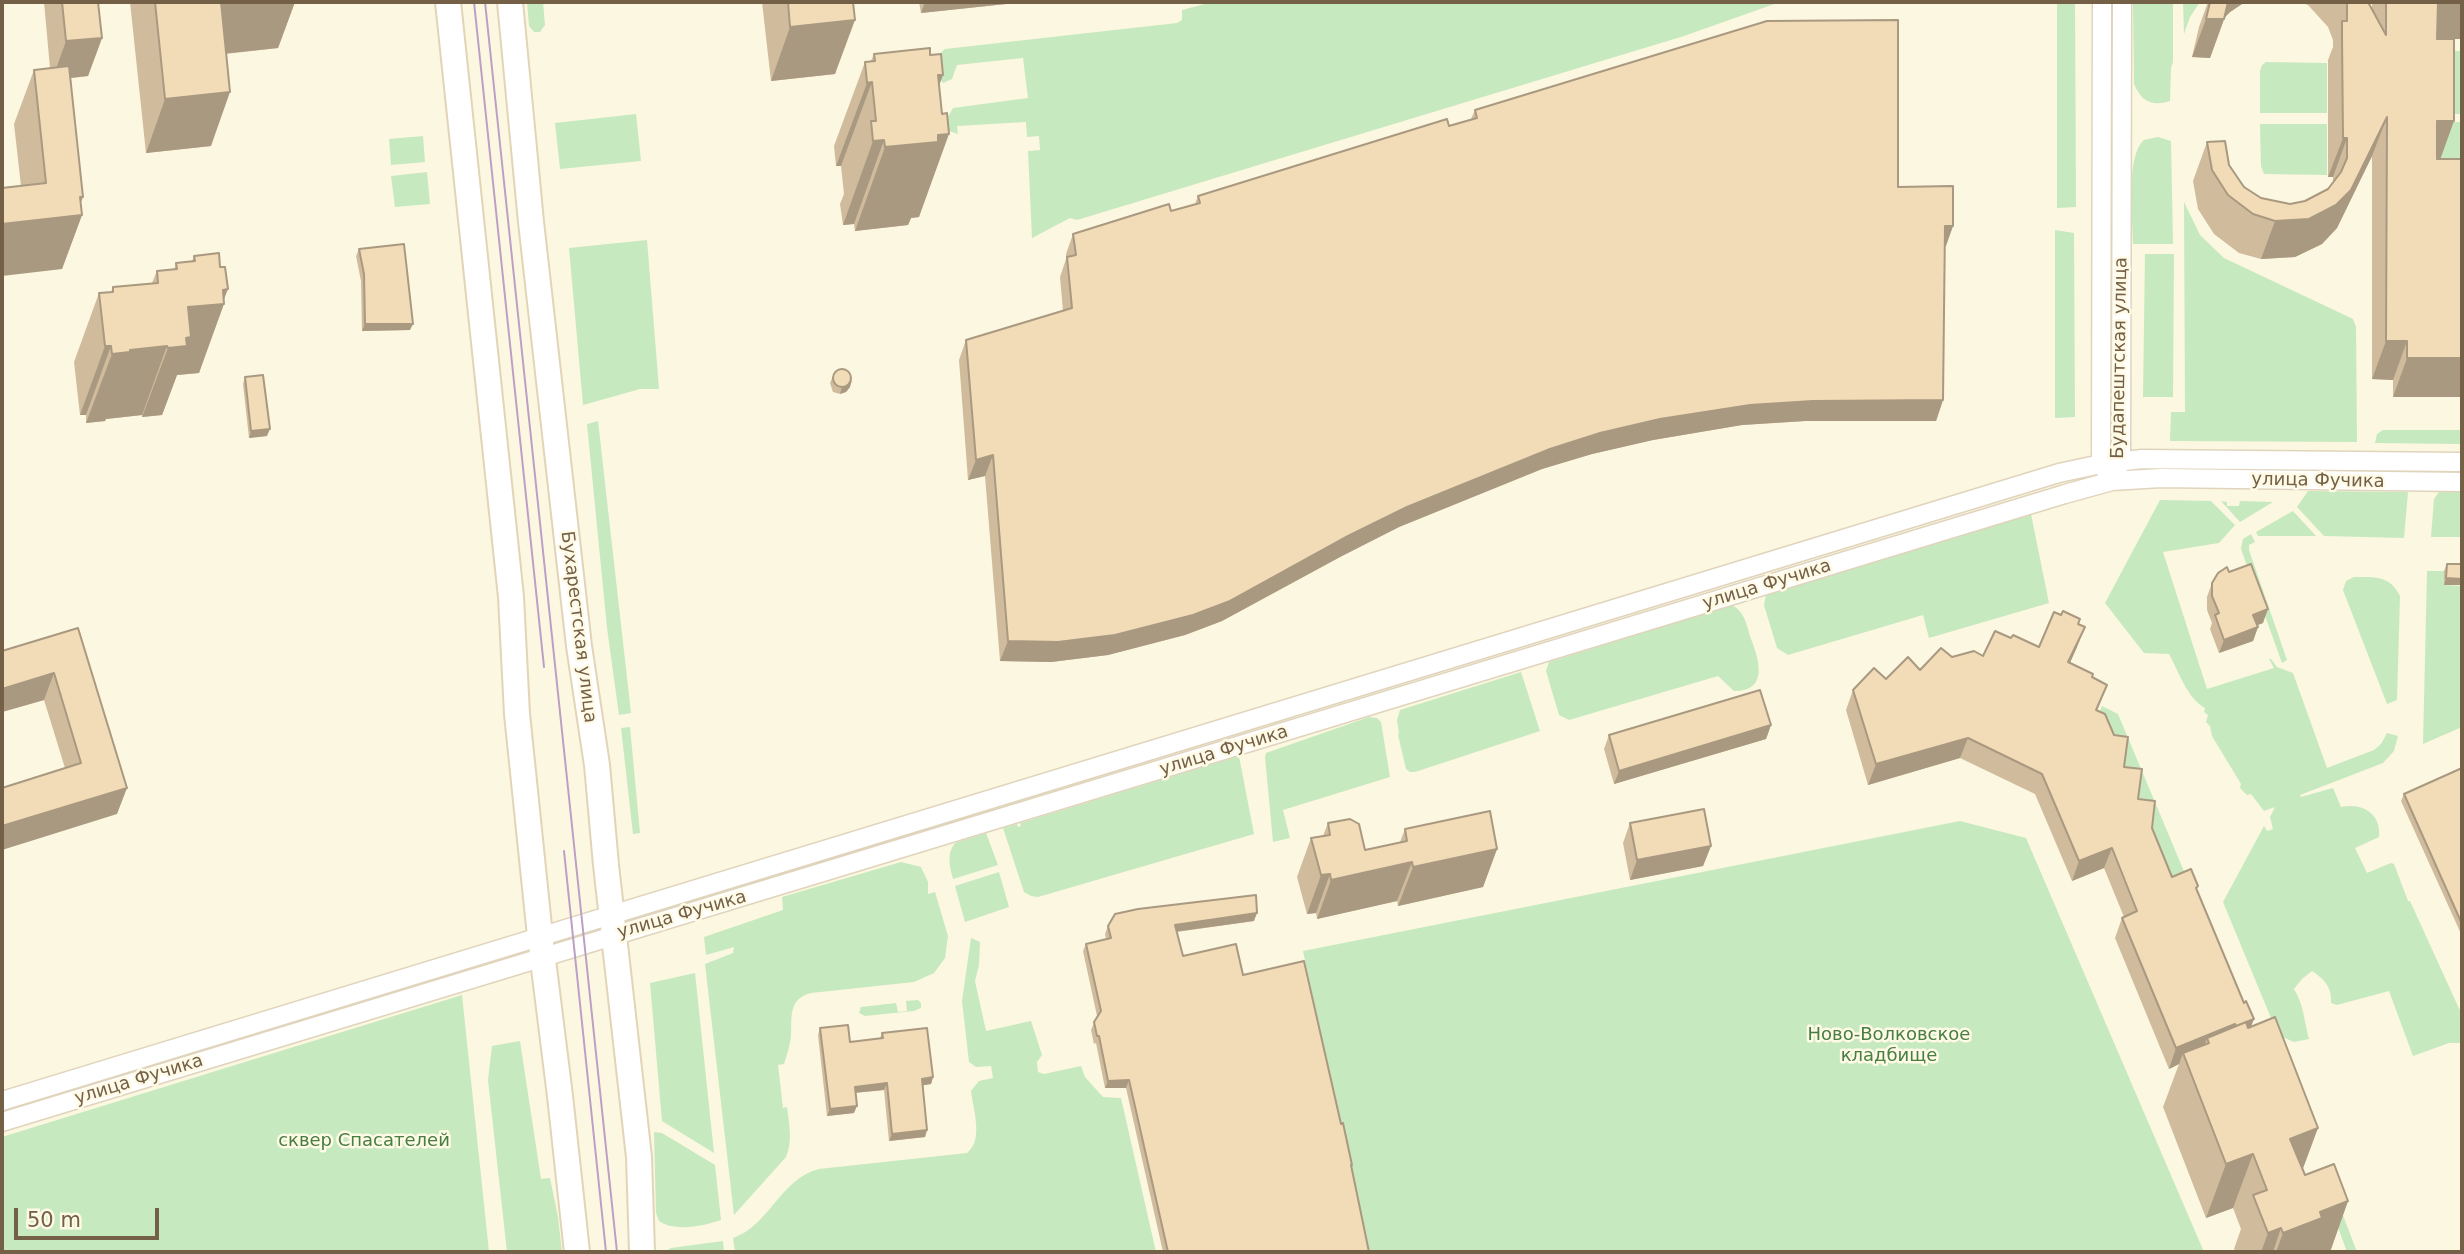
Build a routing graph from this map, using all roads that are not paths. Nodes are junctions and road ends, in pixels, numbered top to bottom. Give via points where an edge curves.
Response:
1 (448, 2) edge
2 (510, 2) edge
3 (2102, 2) edge
4 (2122, 2) edge
5 (2121, 461) junction
6 (2462, 462) edge
7 (2101, 464) junction
8 (2112, 481) junction
9 (2462, 482) edge
10 (613, 924) junction
11 (541, 946) junction
12 (2, 1101) edge
13 (2, 1122) edge
14 (577, 1252) edge
15 (642, 1252) edge

1 - 11 main road via 511,597 517,714
2 - 10 main road, Бухарестская улица via 532,236
3 - 7 street, Будапештская улица
4 - 5 street, Будапештская улица
5 - 6 street, улица Фучика
5 - 7 street, улица Фучика
5 - 8 street, Будапештская улица
7 - 8 street, Будапештская улица
7 - 10 street, улица Фучика via 1978,496
8 - 9 street, улица Фучика
8 - 10 street, улица Фучика via 764,891
10 - 11 street, улица Фучика
10 - 15 main road, Бухарестская улица via 639,1157
11 - 12 street, улица Фучика
11 - 13 street, улица Фучика
11 - 14 main road

